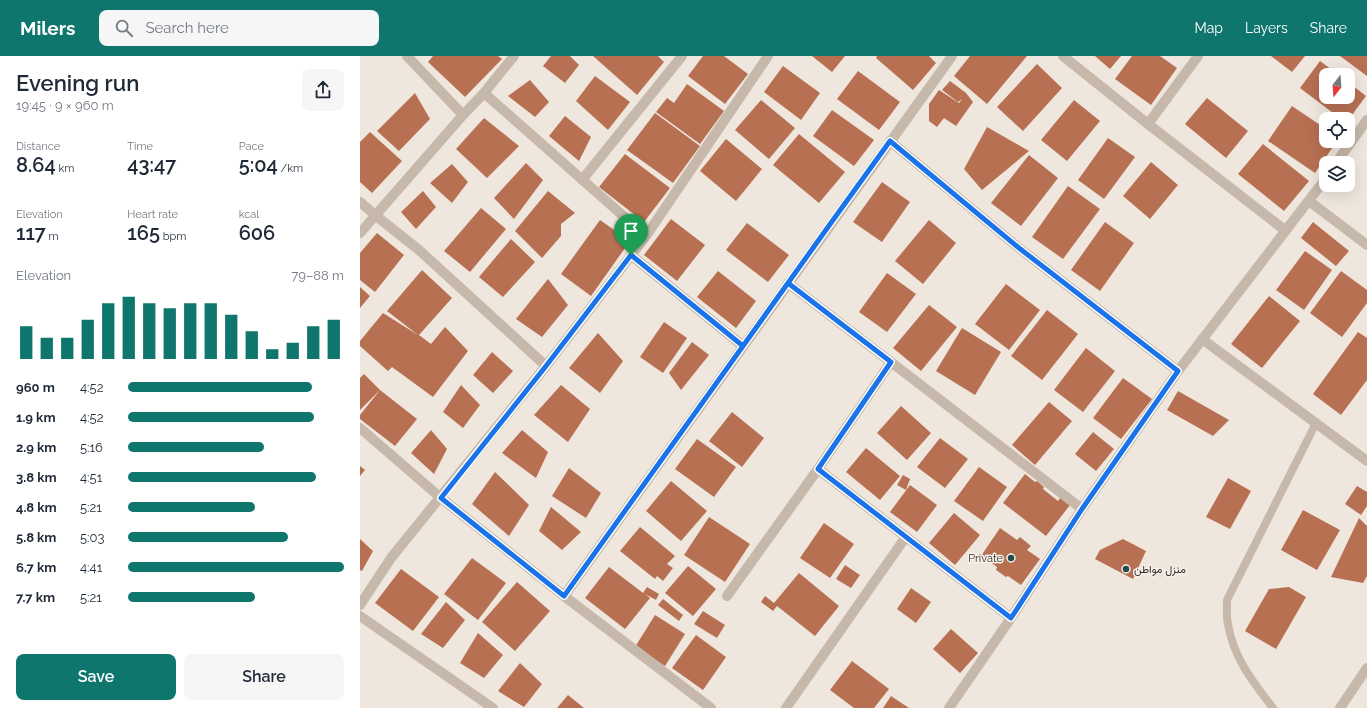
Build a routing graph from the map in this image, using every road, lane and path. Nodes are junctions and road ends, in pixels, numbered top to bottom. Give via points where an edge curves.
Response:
1 (407, 56) edge
2 (514, 56) edge
3 (682, 56) edge
4 (768, 56) edge
5 (952, 56) edge
6 (1063, 56) edge
7 (1198, 56) edge
8 (484, 93) junction
9 (463, 115) junction
10 (1367, 120) edge
11 (1148, 124) junction
12 (1363, 134) edge
13 (890, 141) junction
14 (1343, 156) edge
15 (582, 180) junction
16 (1319, 188) edge
17 (360, 202) edge
18 (1309, 202) junction
19 (375, 216) junction
20 (1286, 231) junction
21 (360, 233) edge
22 (646, 236) junction
23 (1367, 245) edge
24 (631, 255) junction
25 (788, 283) junction
26 (1202, 339) junction
27 (743, 346) junction
28 (891, 362) junction
29 (546, 366) junction
30 (1178, 371) junction
31 (1316, 423) junction
32 (360, 428) edge
33 (1367, 461) edge
34 (818, 469) junction
35 (441, 498) junction
36 (1082, 509) junction
37 (905, 538) junction
38 (564, 596) junction
39 (727, 596) dead end
40 (360, 605) edge
41 (360, 616) edge
42 (1011, 618) junction
43 (1367, 668) edge
44 (493, 708) edge
45 (711, 708) edge
46 (786, 708) edge
47 (949, 708) edge
48 (1272, 708) edge
49 (1340, 708) edge

1 - 9 street
2 - 8 street
3 - 15 street
4 - 22 street
5 - 13 street
6 - 11 street
7 - 11 street
8 - 9 street
8 - 15 street
9 - 19 street
10 - 12 street
11 - 20 street
12 - 14 street
13 - 25 street
13 - 30 street via 1019,248
15 - 22 street
16 - 18 street
17 - 19 street
18 - 20 street
18 - 23 street
19 - 21 street
19 - 29 street via 420,250
20 - 26 street
22 - 24 street
24 - 27 street
24 - 29 street
25 - 27 street
25 - 28 street
26 - 30 street
26 - 31 street
27 - 38 street
28 - 34 street
28 - 36 street
29 - 35 street
30 - 36 street
31 - 33 street
31 - 48 lane via 1227,600 1228,624 1234,651
32 - 35 street
34 - 37 street
34 - 39 street
35 - 38 street
35 - 40 street via 391,558
36 - 42 street
37 - 42 street
37 - 46 street
38 - 45 street
41 - 44 street
42 - 47 street
43 - 49 street

